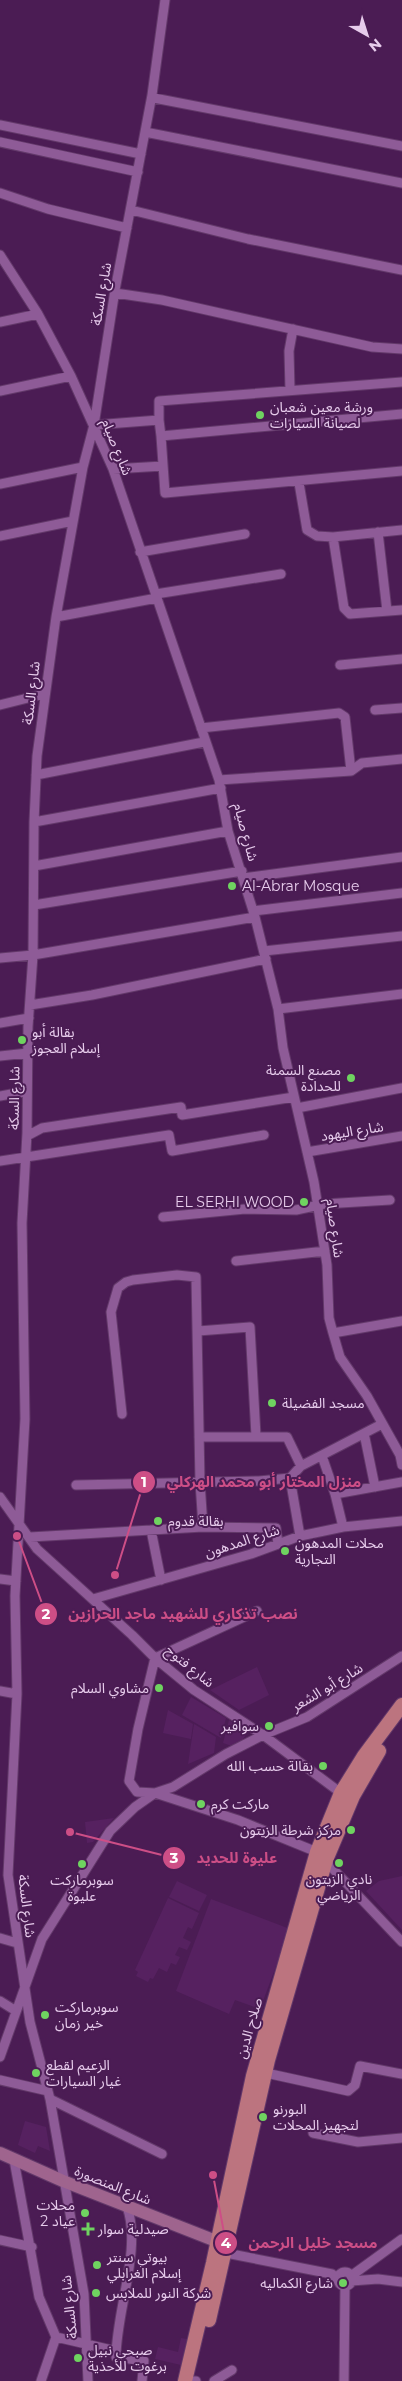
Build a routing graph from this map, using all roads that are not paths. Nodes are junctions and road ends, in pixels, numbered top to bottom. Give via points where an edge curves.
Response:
1 (165, 0) edge
2 (152, 95) junction
3 (0, 125) edge
4 (145, 132) junction
5 (0, 142) edge
6 (402, 146) edge
7 (141, 154) junction
8 (138, 172) junction
9 (402, 183) edge
10 (0, 193) edge
11 (131, 210) junction
12 (127, 228) junction
13 (0, 255) edge
14 (402, 270) edge
15 (115, 293) junction
16 (38, 314) junction
17 (0, 322) edge
18 (293, 330) junction
19 (402, 349) edge
20 (71, 376) junction
21 (402, 382) edge
22 (290, 390) junction
23 (0, 391) edge
24 (402, 414) edge
25 (159, 420) junction
26 (94, 425) junction
27 (161, 436) junction
28 (163, 466) junction
29 (83, 467) junction
30 (113, 469) junction
31 (402, 471) edge
32 (299, 483) junction
33 (0, 484) edge
34 (73, 521) junction
35 (402, 530) edge
36 (378, 532) junction
37 (245, 534) dead end
38 (0, 536) edge
39 (333, 537) junction
40 (140, 552) junction
41 (281, 574) dead end
42 (157, 596) junction
43 (402, 610) edge
44 (387, 611) junction
45 (56, 617) junction
46 (402, 660) edge
47 (340, 664) dead end
48 (44, 694) junction
49 (0, 705) edge
50 (402, 708) edge
51 (374, 710) dead end
52 (201, 728) junction
53 (204, 742) junction
54 (402, 759) edge
55 (352, 770) junction
56 (36, 775) junction
57 (220, 784) junction
58 (34, 822) junction
59 (228, 831) junction
60 (402, 857) edge
61 (34, 866) junction
62 (243, 874) junction
63 (402, 893) edge
64 (34, 905) junction
65 (254, 914) junction
66 (402, 936) edge
67 (33, 955) junction
68 (265, 955) junction
69 (0, 958) edge
70 (402, 994) edge
71 (30, 1004) junction
72 (278, 1008) junction
73 (29, 1018) junction
74 (0, 1023) edge
75 (28, 1053) junction
76 (0, 1056) edge
77 (402, 1088) edge
78 (28, 1091) junction
79 (0, 1096) edge
80 (294, 1097) junction
81 (297, 1108) junction
82 (264, 1135) dead end
83 (26, 1136) junction
84 (402, 1136) edge
85 (307, 1152) junction
86 (26, 1156) junction
87 (0, 1161) edge
88 (390, 1200) dead end
89 (319, 1207) junction
90 (163, 1218) dead end
91 (325, 1250) junction
92 (236, 1260) dead end
93 (402, 1321) edge
94 (198, 1331) junction
95 (332, 1333) junction
96 (122, 1414) dead end
97 (382, 1424) junction
98 (199, 1436) junction
99 (256, 1436) junction
100 (365, 1438) dead end
101 (322, 1456) junction
102 (402, 1465) edge
103 (301, 1466) junction
104 (290, 1478) junction
105 (200, 1482) junction
106 (402, 1482) edge
107 (76, 1485) dead end
108 (375, 1487) junction
109 (335, 1494) junction
110 (0, 1497) edge
111 (18, 1521) junction
112 (402, 1521) edge
113 (203, 1527) junction
114 (342, 1527) junction
115 (151, 1530) junction
116 (300, 1536) junction
117 (30, 1537) junction
118 (278, 1544) junction
119 (0, 1579) edge
120 (161, 1580) junction
121 (16, 1581) junction
122 (92, 1599) junction
123 (257, 1611) dead end
124 (402, 1656) edge
125 (155, 1658) junction
126 (0, 1691) edge
127 (18, 1694) junction
128 (402, 1705) edge
129 (402, 1720) edge
130 (263, 1735) junction
131 (155, 1793) junction
132 (341, 1793) junction
133 (321, 1856) junction
134 (0, 1938) edge
135 (402, 1942) edge
136 (17, 1943) junction
137 (25, 1986) junction
138 (0, 2001) edge
139 (16, 2011) junction
140 (0, 2057) edge
141 (266, 2073) junction
142 (402, 2074) edge
143 (0, 2080) edge
144 (49, 2095) junction
145 (313, 2133) dead end
146 (402, 2138) edge
147 (0, 2153) edge
148 (162, 2154) dead end
149 (0, 2160) edge
150 (15, 2163) junction
151 (64, 2185) junction
152 (128, 2211) junction
153 (402, 2239) edge
154 (0, 2240) edge
155 (32, 2247) junction
156 (219, 2248) junction
157 (346, 2281) junction
158 (402, 2282) edge
159 (56, 2337) junction
160 (86, 2345) junction
161 (116, 2351) junction
162 (232, 2370) dead end
163 (41, 2381) edge
164 (88, 2381) edge
165 (142, 2381) edge
166 (185, 2381) edge
167 (195, 2381) edge
168 (214, 2381) edge
169 (344, 2381) edge

1 - 2 street, شارع السكة
2 - 4 street, شارع السكة
2 - 6 street via 154,98
3 - 7 street
4 - 7 street, شارع السكة
4 - 9 street
5 - 8 street
7 - 8 street, شارع السكة
8 - 11 street, شارع السكة
10 - 12 street
11 - 12 street, شارع السكة
11 - 14 street via 248,239
12 - 15 street, شارع السكة
13 - 16 street, شارع صيام
15 - 18 street via 162,300
15 - 26 street, شارع السكة
16 - 17 street
16 - 20 street, شارع صيام
18 - 19 street via 372,347
18 - 22 street via 289,351
20 - 23 street
20 - 26 street, شارع صيام
21 - 22 street
22 - 25 street via 159,400
24 - 27 street
25 - 26 street
25 - 27 street
26 - 29 street, شارع السكة
26 - 30 street, شارع صيام
27 - 28 street
28 - 30 street
28 - 32 street via 165,493
29 - 33 street
29 - 34 street, شارع السكة
30 - 40 street, شارع صيام
31 - 32 street
32 - 39 street via 307,530 317,536
34 - 38 street
34 - 45 street, شارع السكة
35 - 36 street
36 - 39 street
36 - 44 street
37 - 40 street
39 - 44 street via 344,608 350,614
40 - 42 street, شارع صيام
41 - 42 street
42 - 45 street
42 - 52 street, شارع صيام
43 - 44 street
45 - 48 street, شارع السكة
46 - 47 street
48 - 49 street
48 - 56 street, شارع السكة
50 - 51 street
52 - 53 street, شارع صيام
52 - 55 street via 338,713 345,717
53 - 56 street
53 - 57 street, شارع صيام
54 - 55 street via 362,763
55 - 57 street
56 - 58 street, شارع السكة
57 - 58 street
57 - 59 street, شارع صيام
58 - 61 street, شارع السكة
59 - 61 street
59 - 62 street, شارع صيام
60 - 62 street
61 - 64 street, شارع السكة
62 - 64 street
62 - 65 street, شارع صيام
63 - 65 street
64 - 67 street, شارع السكة
65 - 67 street
65 - 68 street, شارع صيام
66 - 68 street
67 - 69 street
67 - 71 street, شارع السكة
68 - 71 street via 92,995
68 - 72 street, شارع صيام
70 - 72 street
71 - 73 street, شارع السكة
72 - 80 street, شارع صيام
73 - 74 street
73 - 75 street, شارع السكة
75 - 76 street
75 - 78 street, شارع السكة
77 - 81 street
78 - 79 street
78 - 83 street, شارع السكة
80 - 81 street, شارع صيام
80 - 83 street via 182,1114 180,1106 42,1128
81 - 85 street, شارع صيام
82 - 86 street via 172,1152 169,1135
83 - 86 street, شارع السكة
84 - 85 street, شارع اليهود
85 - 89 street, شارع صيام
86 - 87 street
86 - 111 street, شارع السكة via 22,1288 24,1419
88 - 89 street
89 - 90 street via 245,1209
89 - 91 street, شارع صيام
91 - 92 street
91 - 95 street, شارع صيام
93 - 95 street
94 - 96 street via 196,1277 177,1275 134,1280 118,1288 111,1312
94 - 98 street
94 - 99 street via 250,1327
95 - 97 street, شارع صيام via 340,1357
97 - 101 street
97 - 102 street, شارع صيام via 400,1455
98 - 99 street
98 - 105 street
99 - 103 street via 287,1437
100 - 108 street
101 - 103 street
101 - 109 street
103 - 104 street
104 - 105 street
104 - 116 street
105 - 107 street
105 - 113 street
106 - 108 street
108 - 109 street
109 - 114 street
110 - 111 street, شارع فتوح
111 - 117 street, شارع فتوح via 26,1536
111 - 121 street, شارع السكة
112 - 114 street, شارع المدهون
113 - 115 street
113 - 118 street via 276,1528
114 - 116 street, شارع المدهون
115 - 117 street
115 - 120 street
116 - 118 street, شارع المدهون
117 - 122 street, شارع فتوح via 37,1549
118 - 120 street, شارع المدهون
119 - 121 street
120 - 122 street, شارع المدهون
121 - 127 street, شارع السكة
122 - 125 street, شارع فتوح
123 - 125 street
124 - 130 street, شارع أبو الشعر via 307,1717
125 - 130 street, شارع فتوح via 194,1690
125 - 131 street via 138,1729 130,1781 137,1792
126 - 127 street
127 - 136 street, شارع السكة via 8,1875
128 - 132 highway, صلاح الدين
129 - 133 highway, صلاح الدين via 372,1760
130 - 131 street, شارع أبو الشعر via 173,1787
130 - 132 street, شارع فتوح
131 - 133 street via 238,1820
131 - 137 street, شارع أبو الشعر via 126,1815 99,1846 42,1939
132 - 133 highway, صلاح الدين
133 - 135 street
133 - 141 highway, صلاح الدين
133 - 156 highway, صلاح الدين via 253,2076
134 - 136 street
136 - 137 street, شارع السكة
137 - 139 street, شارع أبو الشعر
137 - 144 street, شارع السكة via 30,2022
138 - 139 street
139 - 140 street, شارع أبو الشعر
141 - 142 street via 348,2091 355,2085 360,2066
141 - 156 highway, صلاح الدين
143 - 144 street
144 - 148 street
144 - 151 street, شارع السكة
145 - 146 street via 358,2142
147 - 150 main road
149 - 150 main road
150 - 151 main road, شارع المنصورة
150 - 155 street
151 - 152 main road, شارع المنصورة
151 - 160 street, شارع السكة via 84,2294
152 - 156 main road, شارع المنصورة
152 - 161 street via 131,2249
153 - 157 street
154 - 155 street
155 - 159 street via 39,2297
156 - 157 street via 332,2274
156 - 166 highway, صلاح الدين
156 - 167 highway, صلاح الدين
157 - 158 street via 378,2279
157 - 169 street
159 - 160 street
159 - 163 street
160 - 161 street
160 - 164 street, شارع السكة
161 - 165 street via 116,2357 144,2361
162 - 168 street

